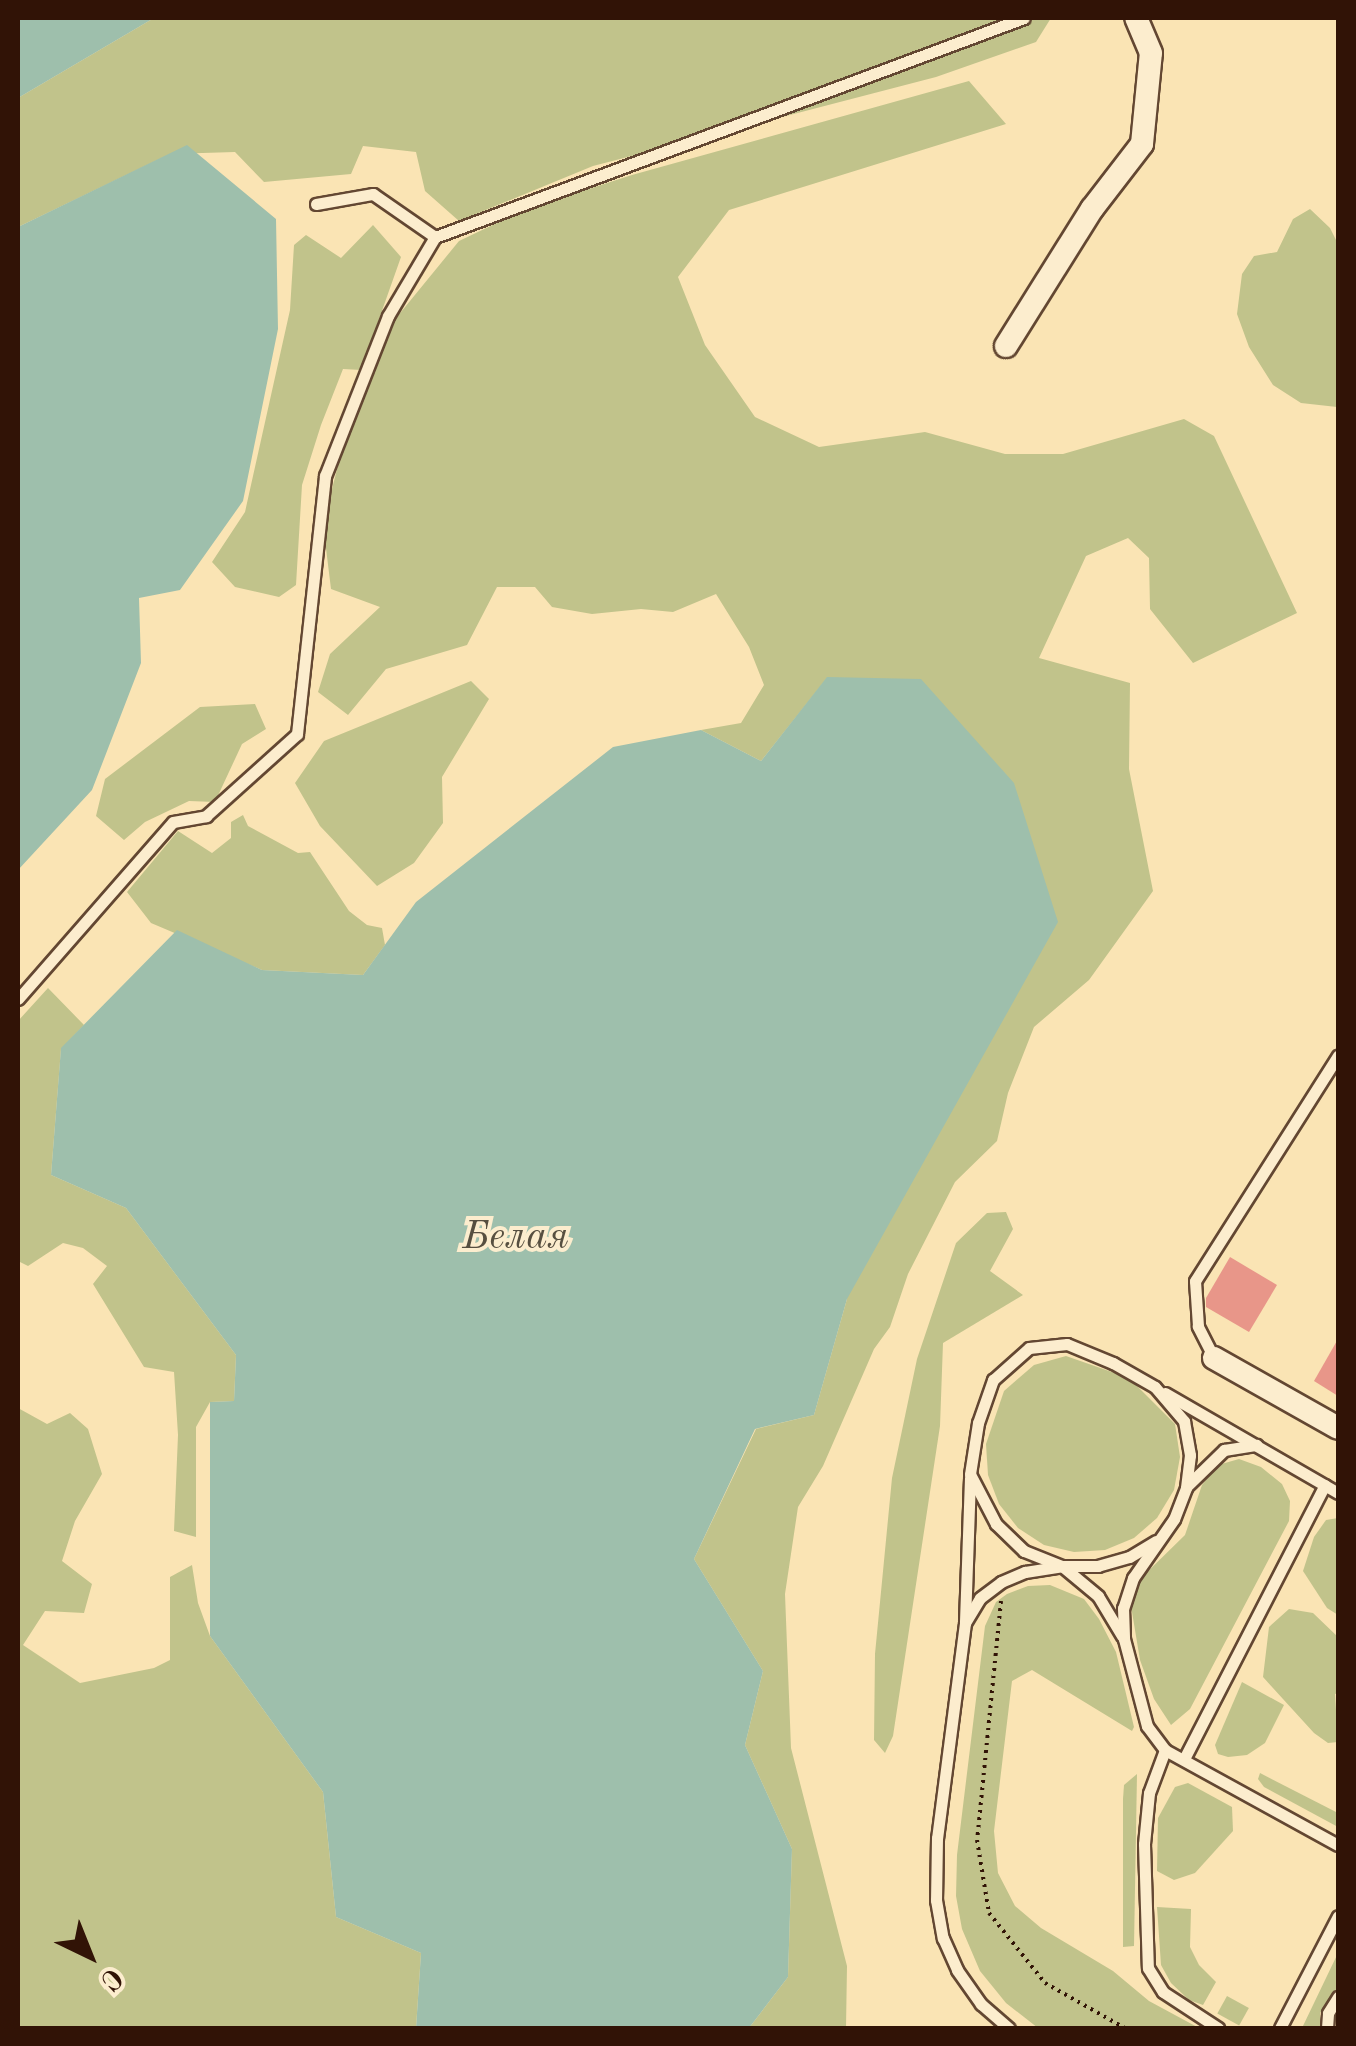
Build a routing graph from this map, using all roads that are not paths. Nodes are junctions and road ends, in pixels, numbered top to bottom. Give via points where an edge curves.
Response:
1 (1024, 18) edge
2 (1136, 18) edge
3 (316, 204) dead end
4 (435, 237) junction
5 (1006, 346) dead end
6 (18, 999) edge
7 (1338, 1056) edge
8 (1214, 1358) joint
9 (1155, 1387) junction
10 (1338, 1428) edge
11 (1257, 1445) junction
12 (970, 1474) junction
13 (1325, 1485) junction
14 (1186, 1488) junction
15 (1338, 1493) edge
16 (1156, 1541) junction
17 (1062, 1566) junction
18 (965, 1624) junction
19 (1124, 1640) junction
20 (1165, 1750) junction
21 (1184, 1759) junction
22 (1338, 1845) edge
23 (1338, 1916) edge
24 (1338, 1997) edge
25 (1009, 2028) edge
26 (1218, 2028) edge
27 (1280, 2028) edge
28 (1327, 2028) edge

1 - 4 lane
2 - 5 street via 1151,53 1142,144 1092,209
3 - 4 lane via 373,194
4 - 6 lane via 388,316 325,476 297,734 206,816 174,822
7 - 8 lane via 1196,1280 1198,1326
8 - 10 street
9 - 11 lane
9 - 12 lane via 1067,1344 1029,1348 993,1380
9 - 14 lane via 1184,1421
11 - 13 lane
11 - 14 lane via 1224,1450
12 - 17 lane via 996,1524 1024,1551
12 - 18 lane
13 - 15 lane
13 - 21 lane
14 - 16 lane via 1174,1520
16 - 17 lane via 1129,1558
16 - 19 lane via 1122,1608
17 - 18 lane via 1002,1582 980,1598
17 - 19 lane via 1098,1596
18 - 25 lane via 937,1838 936,1900 958,1970 981,2004
19 - 20 lane via 1147,1726
20 - 21 lane
20 - 26 lane via 1149,1794 1144,1844 1148,1968 1163,1992
21 - 22 lane
23 - 27 lane
24 - 28 lane

